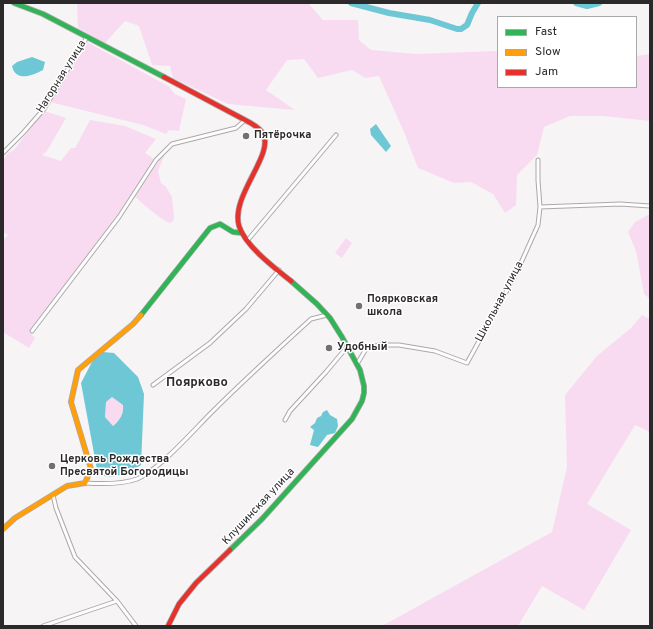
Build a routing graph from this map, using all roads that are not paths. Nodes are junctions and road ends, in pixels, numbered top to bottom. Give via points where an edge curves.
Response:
1 (14, 3) edge
2 (26, 5) edge
3 (87, 37) junction
4 (245, 120) junction
5 (336, 135) dead end
6 (3, 153) edge
7 (538, 160) dead end
8 (650, 206) edge
9 (540, 207) junction
10 (242, 233) junction
11 (248, 241) junction
12 (279, 270) junction
13 (327, 315) junction
14 (32, 331) dead end
15 (347, 347) junction
16 (357, 364) junction
17 (153, 385) dead end
18 (285, 420) dead end
19 (85, 484) junction
20 (53, 495) junction
21 (3, 529) edge
22 (117, 601) junction
23 (43, 626) edge
24 (136, 626) edge
25 (168, 626) edge

1 - 2 main road
2 - 3 main road
3 - 4 main road
3 - 6 street, Нагорная улица via 44,109
4 - 10 main road via 264,134 266,142 262,158 246,184 239,203 238,219
4 - 14 street via 236,128 172,144 156,160 119,217
5 - 11 street
7 - 9 street, Школьная улица
8 - 9 street via 620,204
9 - 16 street, Школьная улица via 538,225 530,245 467,363 435,350 379,345 366,350
10 - 11 main road
10 - 19 main road via 236,234 221,224 210,228 147,309 78,370 71,402 91,469
11 - 12 main road
12 - 13 main road
12 - 17 street via 246,309 210,343
13 - 15 main road
13 - 19 street via 311,319 146,474 136,480
15 - 16 main road
15 - 18 street via 290,411
16 - 25 main road, Клушинская улица via 365,390 363,400 352,419 249,532 196,583 179,604
19 - 20 main road via 67,486
20 - 21 main road via 15,518
20 - 22 street via 75,557
22 - 23 street
22 - 24 street

